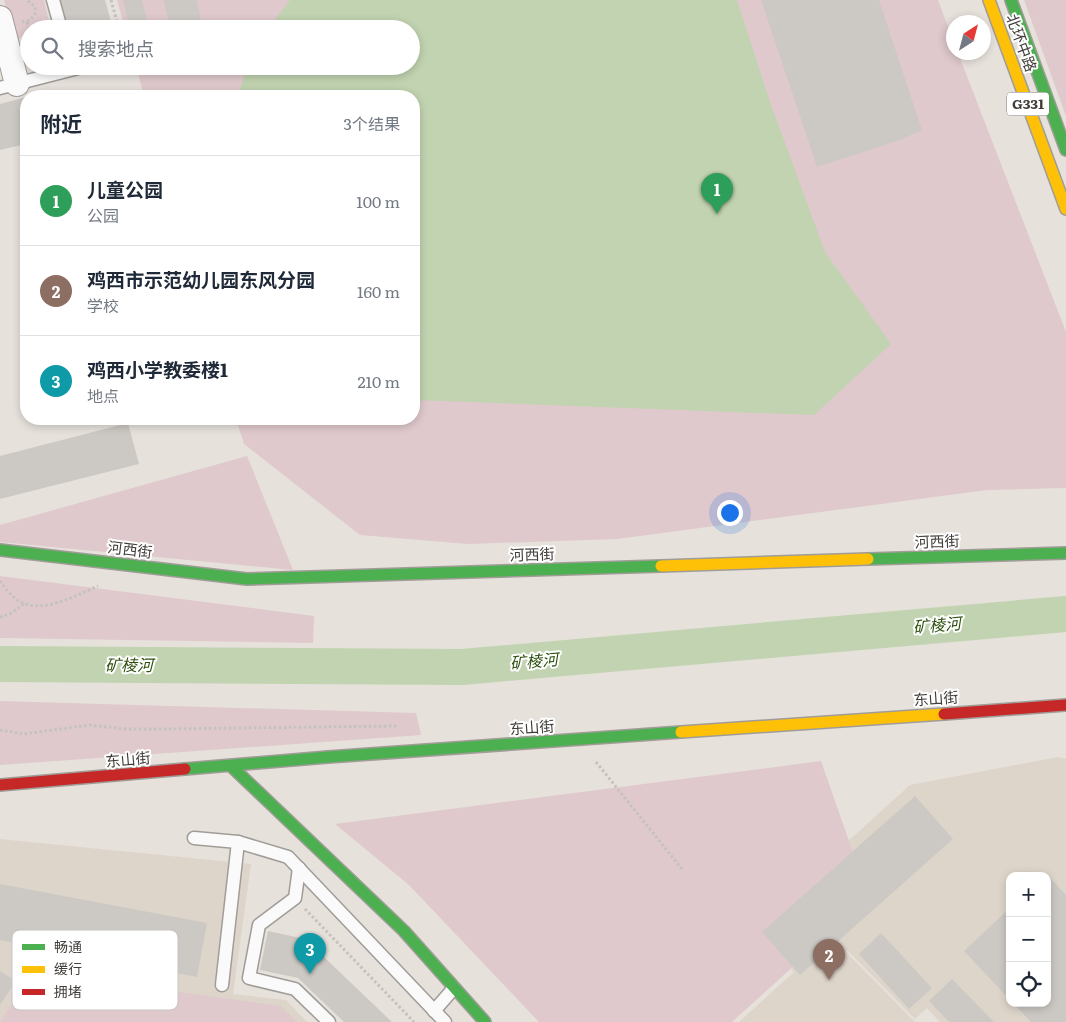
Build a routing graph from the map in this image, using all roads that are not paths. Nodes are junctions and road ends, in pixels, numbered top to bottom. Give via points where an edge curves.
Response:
1 (53, 0) edge
2 (989, 0) edge
3 (1011, 0) edge
4 (0, 18) edge
5 (58, 20) edge
6 (46, 75) edge
7 (8, 86) edge
8 (1066, 150) edge
9 (1066, 209) edge
10 (0, 550) edge
11 (1066, 553) edge
12 (1066, 705) edge
13 (231, 766) junction
14 (0, 786) edge
15 (194, 838) dead end
16 (238, 842) junction
17 (299, 868) junction
18 (222, 985) dead end
19 (454, 988) junction
20 (434, 1011) junction
21 (329, 1022) edge
22 (444, 1022) edge
23 (485, 1022) edge

1 - 5 lane
2 - 9 main road, 北环中路 / G331
3 - 8 main road, 北环中路 / G331
4 - 7 street
6 - 7 lane
10 - 11 main road, 河西街 via 247,579
12 - 13 main road, 东山街
13 - 14 main road, 东山街
13 - 19 main road via 404,931
15 - 16 lane
16 - 17 lane via 288,857
16 - 18 lane
17 - 20 lane
17 - 21 lane via 294,898 258,926 249,978 296,988
19 - 20 lane
19 - 23 main road
20 - 22 lane

